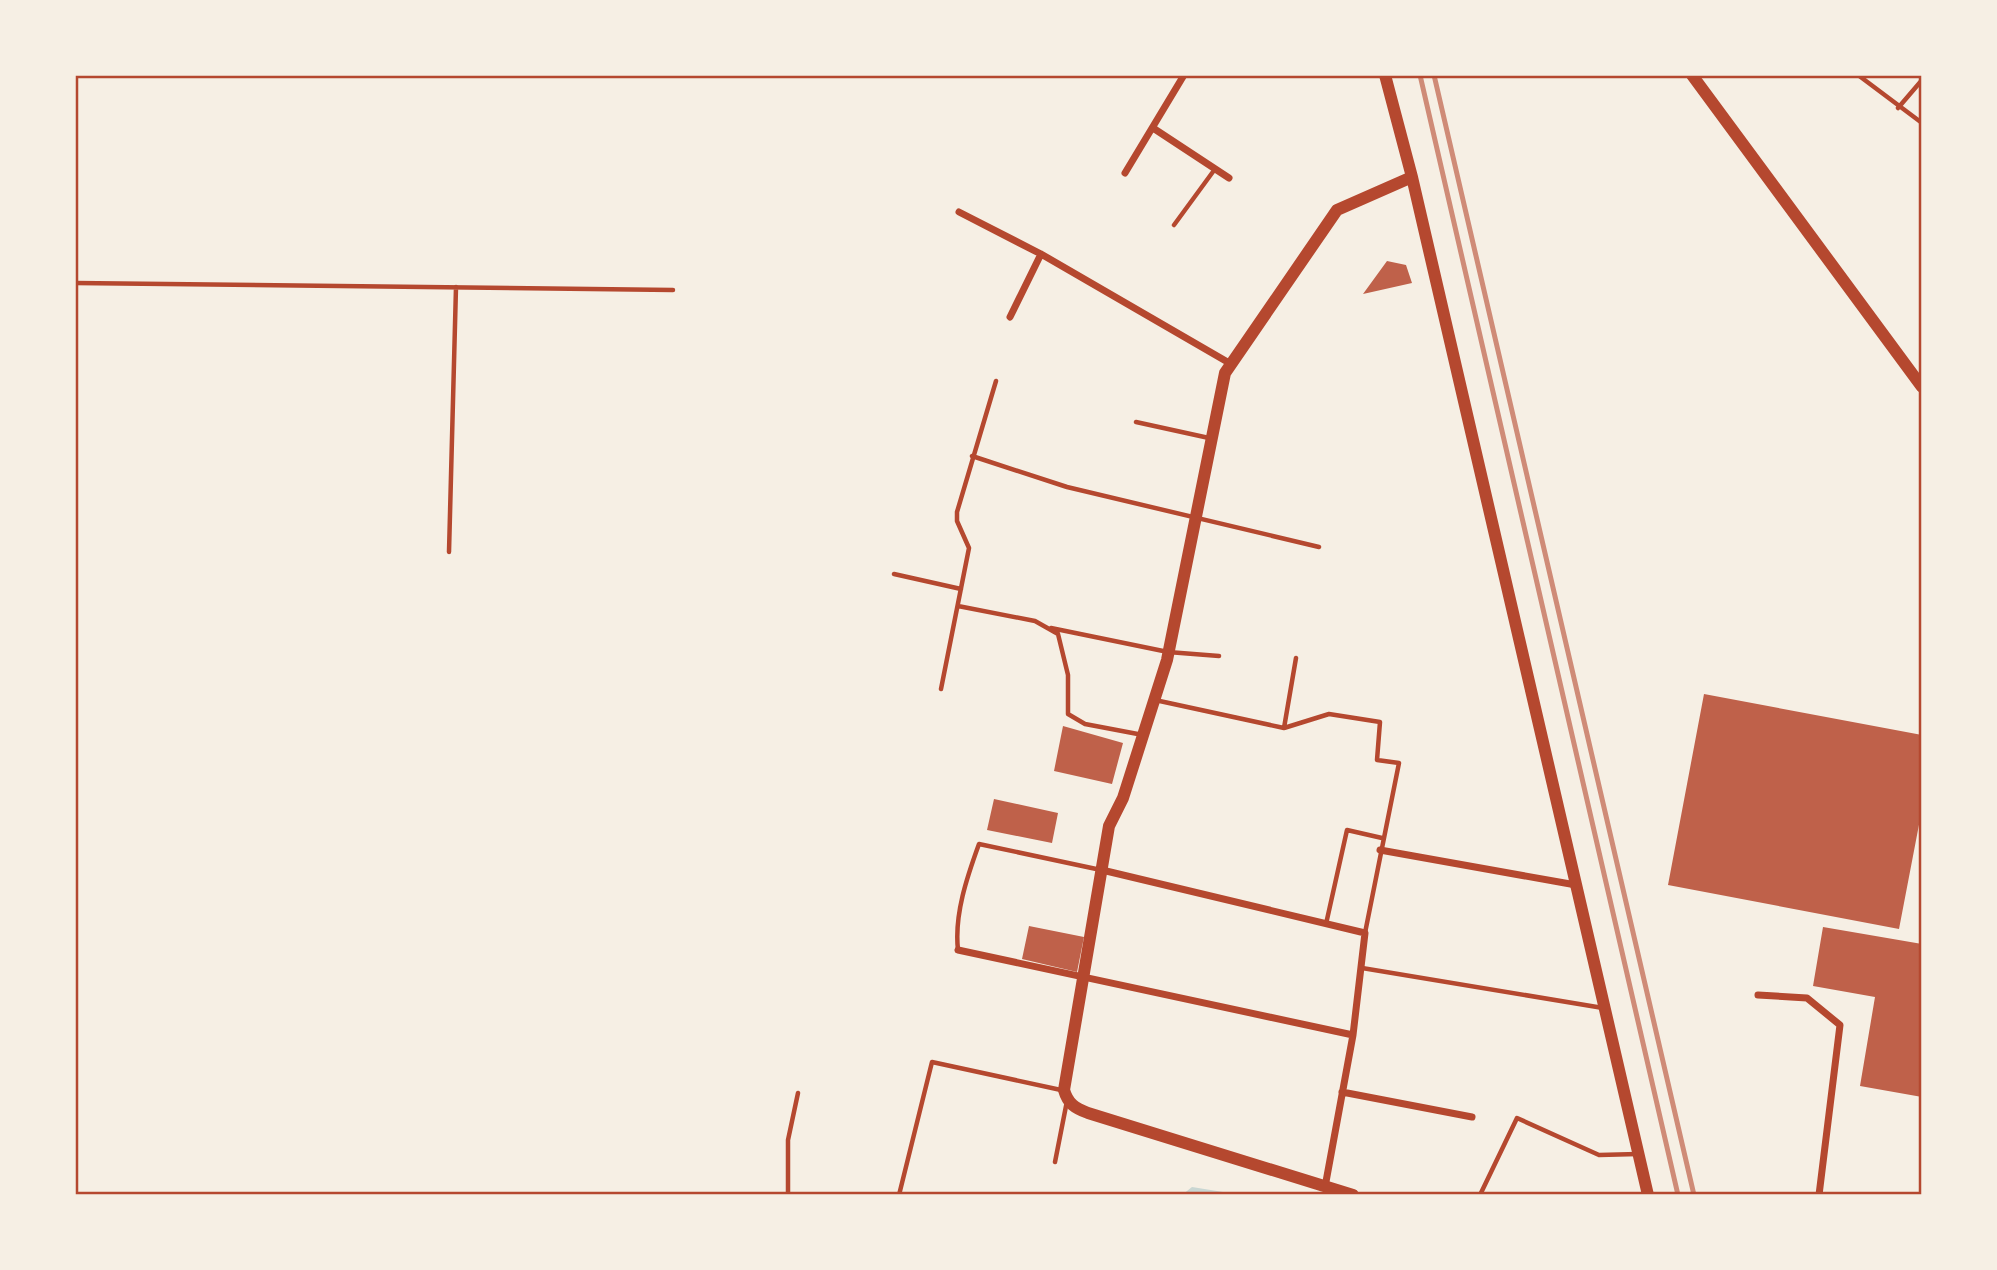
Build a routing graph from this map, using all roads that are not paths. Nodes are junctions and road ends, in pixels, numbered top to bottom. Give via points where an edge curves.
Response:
1 (1184, 75) edge
2 (1385, 75) edge
3 (1692, 75) edge
4 (1858, 75) edge
5 (1922, 80) edge
6 (1898, 108) junction
7 (1922, 123) edge
8 (1153, 128) junction
9 (1214, 169) junction
10 (1125, 173) dead end
11 (1412, 177) junction
12 (1229, 178) dead end
13 (959, 212) dead end
14 (1174, 225) dead end
15 (1041, 254) junction
16 (75, 283) edge
17 (456, 287) junction
18 (673, 289) dead end
19 (1010, 317) dead end
20 (1231, 364) junction
21 (996, 381) dead end
22 (1922, 387) edge
23 (1136, 422) dead end
24 (1210, 438) junction
25 (972, 456) junction
26 (1195, 517) junction
27 (1318, 547) dead end
28 (449, 552) dead end
29 (894, 574) dead end
30 (961, 589) junction
31 (958, 606) junction
32 (1051, 628) junction
33 (1168, 652) junction
34 (1219, 656) dead end
35 (1296, 658) dead end
36 (941, 690) dead end
37 (1154, 700) junction
38 (1284, 728) junction
39 (1144, 735) junction
40 (1382, 838) junction
41 (1380, 850) junction
42 (1102, 870) junction
43 (1576, 885) junction
44 (1326, 924) junction
45 (1365, 933) junction
46 (958, 950) joint
47 (1362, 968) junction
48 (1083, 976) junction
49 (1758, 995) dead end
50 (1605, 1009) junction
51 (1353, 1035) junction
52 (1342, 1092) junction
53 (798, 1093) dead end
54 (1065, 1095) junction
55 (1472, 1118) dead end
56 (1639, 1154) junction
57 (1055, 1162) dead end
58 (1324, 1191) edge
59 (788, 1195) edge
60 (899, 1195) edge
61 (1353, 1195) edge
62 (1480, 1195) edge
63 (1648, 1195) edge
64 (1819, 1195) edge

1 - 8 street
2 - 11 street
3 - 22 street
4 - 6 lane
5 - 6 lane
6 - 7 lane
8 - 9 street
8 - 10 street
9 - 12 street
9 - 14 lane
11 - 20 street via 1337,210
11 - 43 street
13 - 15 street
15 - 19 street
15 - 20 street
16 - 17 lane
17 - 18 lane
17 - 28 lane
20 - 24 street via 1220,387
21 - 25 lane
23 - 24 lane
24 - 26 street
25 - 26 lane via 1067,487
25 - 30 lane via 957,512 970,548
26 - 27 lane
26 - 33 street
29 - 30 lane
30 - 31 lane
31 - 32 lane
31 - 36 lane
32 - 33 lane
32 - 39 lane via 1058,634 1068,676 1067,704 1074,720
33 - 34 lane
33 - 37 street
35 - 38 lane
37 - 38 lane
37 - 39 street
38 - 40 lane via 1329,714 1380,722 1377,760 1399,764
39 - 42 street via 1109,826
40 - 41 lane
40 - 44 lane via 1347,830
41 - 43 street
41 - 45 lane
42 - 44 street
42 - 46 lane via 979,844 956,932
42 - 48 street
43 - 50 street
44 - 45 street
45 - 47 street
46 - 48 street
47 - 50 lane
47 - 51 street
48 - 51 street
48 - 54 street
49 - 64 street via 1807,998 1840,1025
50 - 56 street
51 - 52 street
52 - 55 street
52 - 58 street
53 - 59 lane via 788,1140
54 - 57 lane
54 - 58 street via 1088,1113
54 - 60 lane via 932,1062
56 - 62 lane via 1599,1155 1517,1118
56 - 63 street
58 - 61 street

